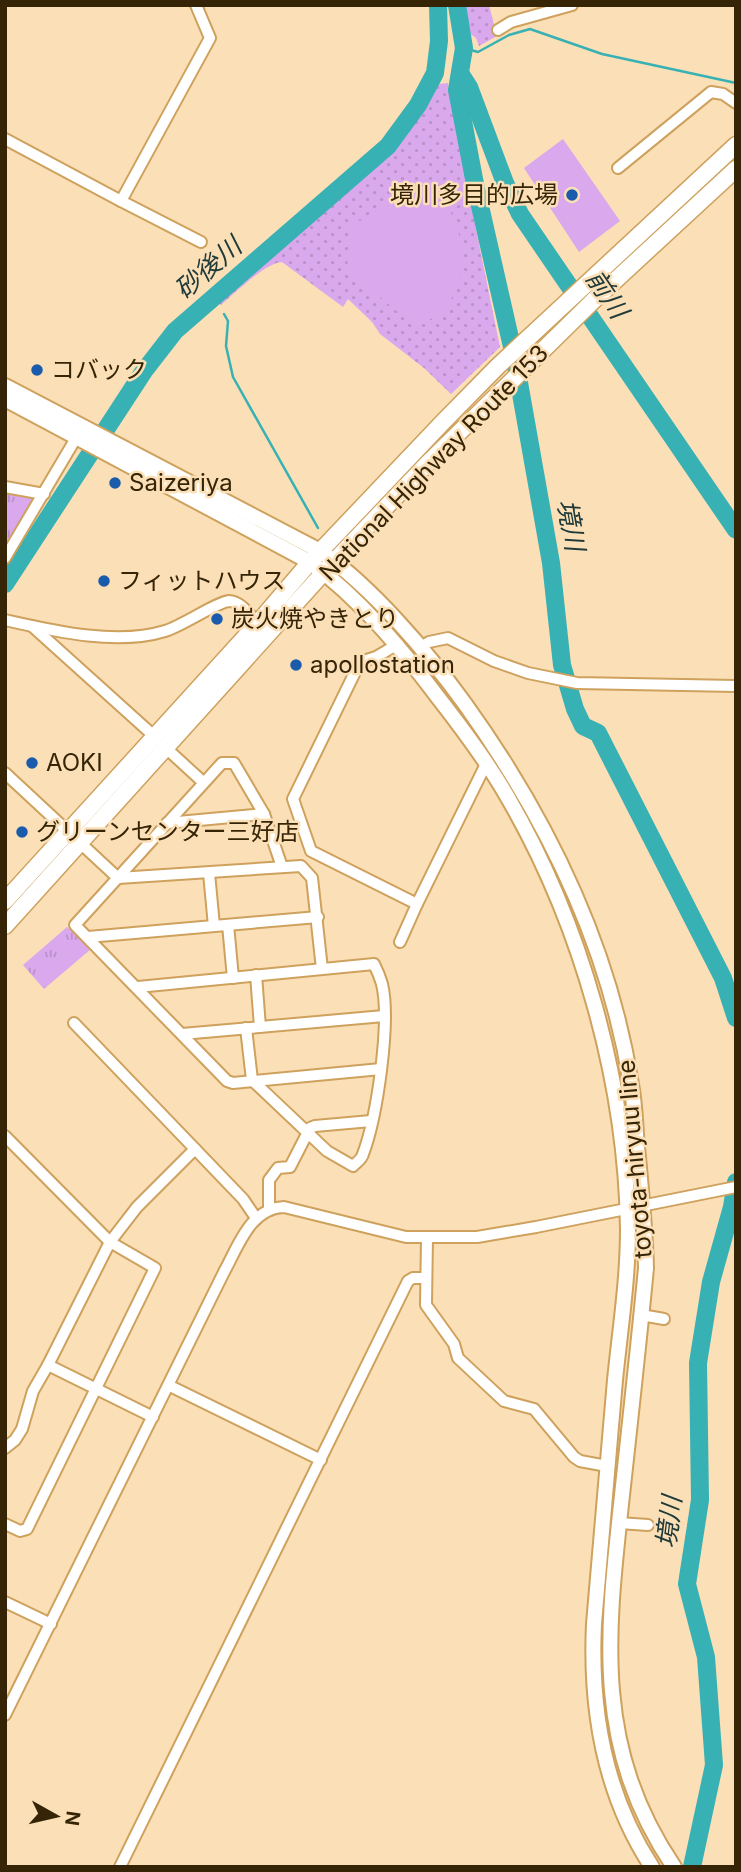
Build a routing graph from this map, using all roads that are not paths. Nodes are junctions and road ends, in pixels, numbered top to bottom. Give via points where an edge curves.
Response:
1 (196, 5) edge
2 (572, 5) edge
3 (498, 30) dead end
4 (736, 103) edge
5 (5, 139) edge
6 (736, 145) edge
7 (618, 168) dead end
8 (736, 169) edge
9 (121, 201) junction
10 (201, 242) dead end
11 (5, 386) edge
12 (5, 399) edge
13 (80, 432) junction
14 (5, 486) edge
15 (44, 494) junction
16 (6, 554) edge
17 (315, 556) junction
18 (330, 567) junction
19 (6, 621) edge
20 (258, 623) junction
21 (32, 626) junction
22 (398, 644) junction
23 (420, 648) junction
24 (736, 686) edge
25 (155, 736) junction
26 (167, 749) junction
27 (486, 764) junction
28 (5, 773) edge
29 (204, 782) junction
30 (264, 814) junction
31 (167, 823) junction
32 (76, 836) junction
33 (282, 867) junction
34 (209, 873) junction
35 (118, 878) junction
36 (5, 901) edge
37 (416, 904) junction
38 (318, 916) junction
39 (228, 925) junction
40 (5, 926) edge
41 (214, 926) junction
42 (88, 937) junction
43 (400, 942) dead end
44 (322, 969) junction
45 (256, 975) junction
46 (233, 978) junction
47 (138, 987) junction
48 (384, 1016) junction
49 (74, 1023) dead end
50 (260, 1027) junction
51 (246, 1028) junction
52 (182, 1034) junction
53 (380, 1069) junction
54 (252, 1080) junction
55 (371, 1121) junction
56 (306, 1132) junction
57 (5, 1136) edge
58 (195, 1149) junction
59 (736, 1187) edge
60 (642, 1205) junction
61 (627, 1208) junction
62 (269, 1210) junction
63 (256, 1218) junction
64 (427, 1238) junction
65 (110, 1242) junction
66 (426, 1278) junction
67 (641, 1315) junction
68 (664, 1319) dead end
69 (48, 1365) junction
70 (170, 1386) junction
71 (97, 1389) junction
72 (153, 1417) junction
73 (5, 1448) edge
74 (321, 1461) junction
75 (607, 1466) junction
76 (619, 1523) junction
77 (5, 1524) edge
78 (648, 1525) dead end
79 (5, 1602) edge
80 (51, 1624) junction
81 (5, 1715) edge
82 (120, 1867) edge
83 (652, 1867) edge
84 (674, 1867) edge

1 - 9 street via 210,38
2 - 3 street
4 - 7 street via 711,92
5 - 9 street
6 - 17 highway, National Highway Route 153 via 498,366
8 - 18 highway, National Highway Route 153 via 584,310
9 - 10 street
11 - 13 main road, toyota-hiryuu line
12 - 13 main road, toyota-hiryuu line
13 - 15 street
13 - 17 main road, toyota-hiryuu line
14 - 15 street
15 - 16 street
17 - 18 main road, toyota-hiryuu line
17 - 20 highway, National Highway Route 153
18 - 22 main road, toyota-hiryuu line
18 - 23 main road, toyota-hiryuu line via 356,580
18 - 26 highway, National Highway Route 153
19 - 21 street
20 - 21 street via 237,602 226,601 183,625 135,638
20 - 25 highway, National Highway Route 153
21 - 25 street
22 - 27 main road, toyota-hiryuu line
22 - 37 street via 359,662 293,799 311,851
23 - 24 street via 448,638 494,661 577,683
23 - 60 main road, toyota-hiryuu line via 449,681 510,770 540,820 579,903 624,1045
25 - 32 highway, National Highway Route 153
26 - 29 street
26 - 32 highway, National Highway Route 153
27 - 37 street
27 - 61 main road, toyota-hiryuu line via 554,888 591,990 615,1102
28 - 32 street
29 - 30 street via 222,763 234,763
29 - 31 street
30 - 31 street
30 - 33 street
31 - 35 street
32 - 35 street
32 - 36 highway, National Highway Route 153
32 - 40 highway, National Highway Route 153
33 - 34 street
33 - 38 street via 301,866 312,878
34 - 35 street
34 - 41 street
35 - 42 street via 75,925
37 - 43 street
38 - 39 street
38 - 44 street
39 - 41 street
39 - 46 street
41 - 42 street
42 - 47 street
44 - 45 street
44 - 48 street via 374,964 382,985
45 - 46 street
45 - 50 street
46 - 47 street
47 - 52 street
48 - 50 street
48 - 53 street
49 - 58 street
50 - 51 street
51 - 52 street
51 - 54 street
52 - 54 street via 227,1081
53 - 54 street
53 - 55 street
54 - 56 street
55 - 56 street via 315,1126
55 - 56 street via 363,1157 353,1166
56 - 62 street via 290,1167 278,1168 269,1180
57 - 65 street
58 - 63 street
58 - 65 street via 136,1207
59 - 60 street
60 - 61 street
60 - 67 main road, toyota-hiryuu line via 646,1268
61 - 64 street via 500,1234
61 - 75 main road, toyota-hiryuu line via 626,1281
62 - 63 street
62 - 64 street via 292,1208 386,1233
63 - 70 street via 224,1272
64 - 66 street
65 - 69 street
65 - 71 street via 155,1268
66 - 74 street via 408,1281
66 - 75 street via 426,1305 454,1344 458,1358 504,1401 534,1409 574,1457
67 - 68 street
67 - 76 main road, toyota-hiryuu line
69 - 71 street
69 - 73 street via 33,1391 22,1429
70 - 72 street
70 - 74 street
71 - 72 street
71 - 77 street via 27,1529 20,1531
72 - 80 street
74 - 82 street
75 - 83 main road, toyota-hiryuu line via 594,1624 594,1695 612,1783
76 - 78 street
76 - 84 main road, toyota-hiryuu line via 609,1660 613,1713 634,1793
79 - 80 street
80 - 81 street

